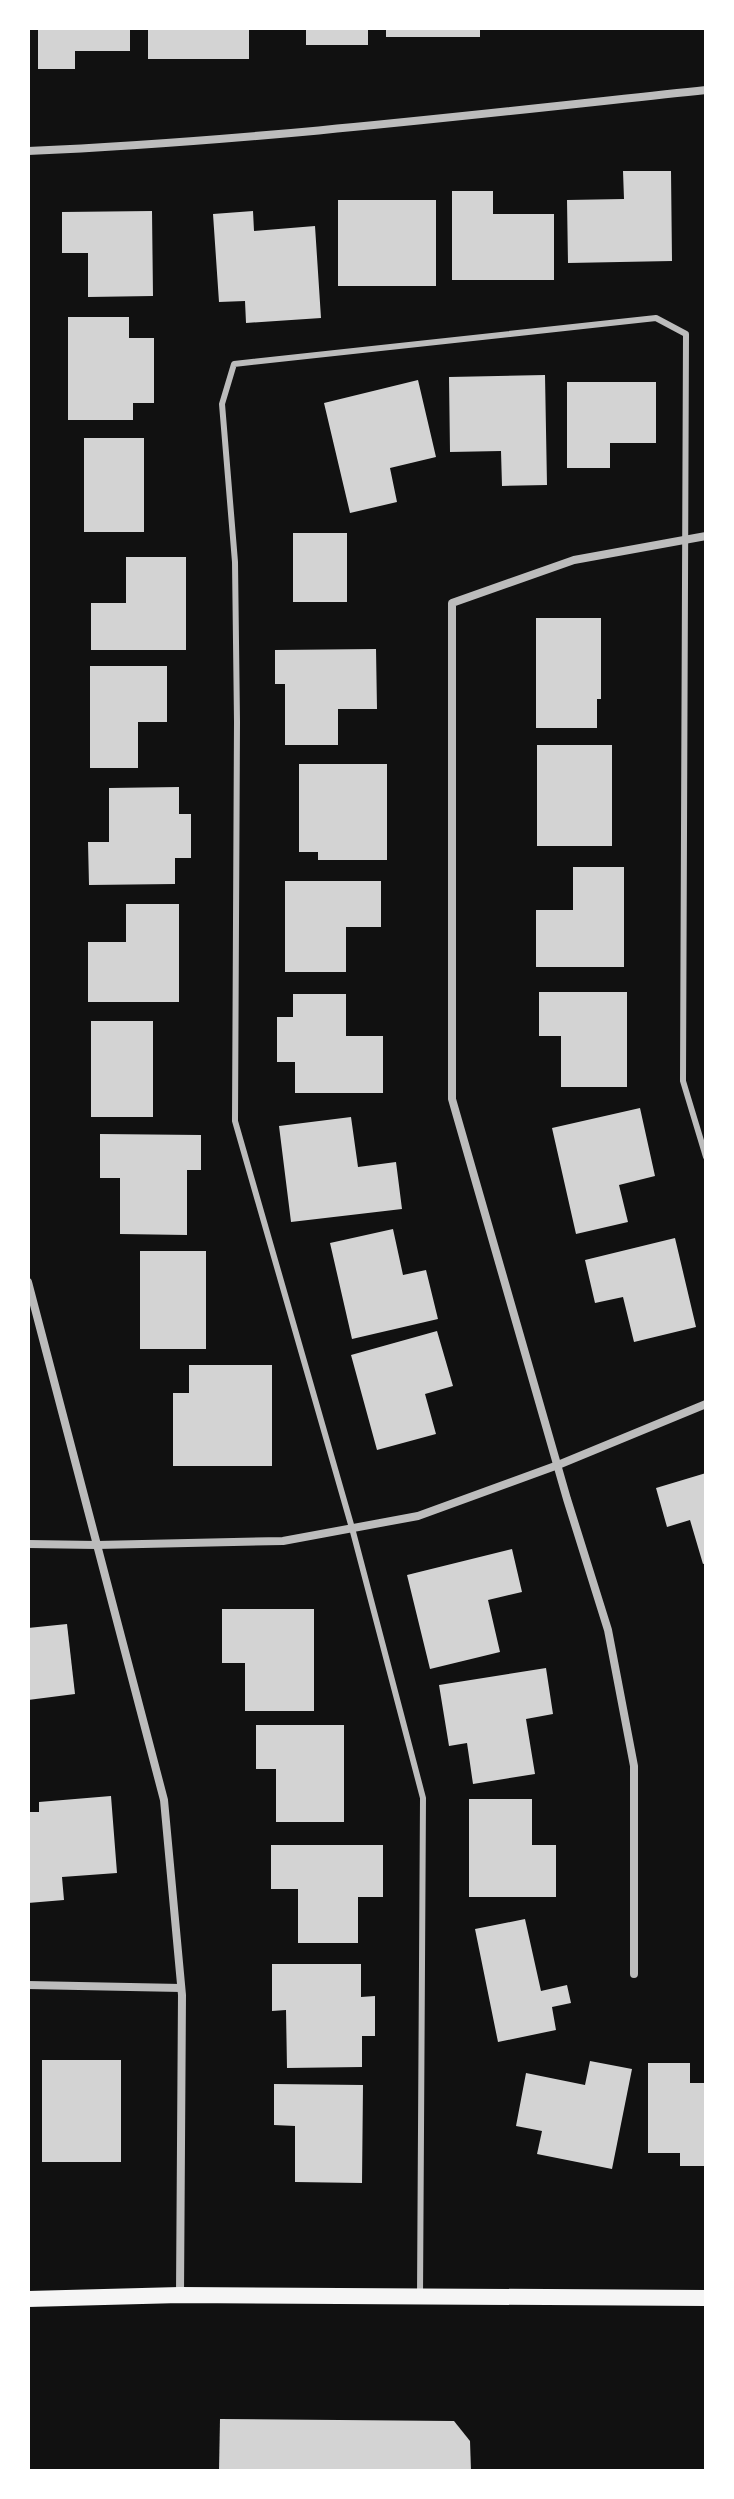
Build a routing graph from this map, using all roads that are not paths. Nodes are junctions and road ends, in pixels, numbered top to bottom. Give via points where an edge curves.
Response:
1 (706, 90) edge
2 (28, 151) edge
3 (706, 536) edge
4 (686, 540) junction
5 (706, 1157) edge
6 (28, 1282) edge
7 (706, 1404) edge
8 (558, 1465) junction
9 (352, 1528) junction
10 (28, 1544) edge
11 (97, 1545) junction
12 (634, 1974) dead end
13 (28, 1985) edge
14 (181, 1988) junction
15 (180, 2295) junction
16 (420, 2298) junction
17 (706, 2298) edge
18 (28, 2299) edge

1 - 2 street via 417,121
3 - 4 street
4 - 5 lane via 683,1081
4 - 8 street via 574,560 452,603 452,1099
4 - 9 lane via 686,334 656,318 234,364 222,404 235,562 235,1121
6 - 11 street
7 - 8 street
8 - 9 street via 418,1516
8 - 12 street via 608,1630 634,1766
9 - 11 street via 283,1541
9 - 16 lane via 423,1798
10 - 11 street
11 - 14 street via 164,1800
13 - 14 street
14 - 15 street
15 - 16 main road
15 - 18 main road
16 - 17 main road

